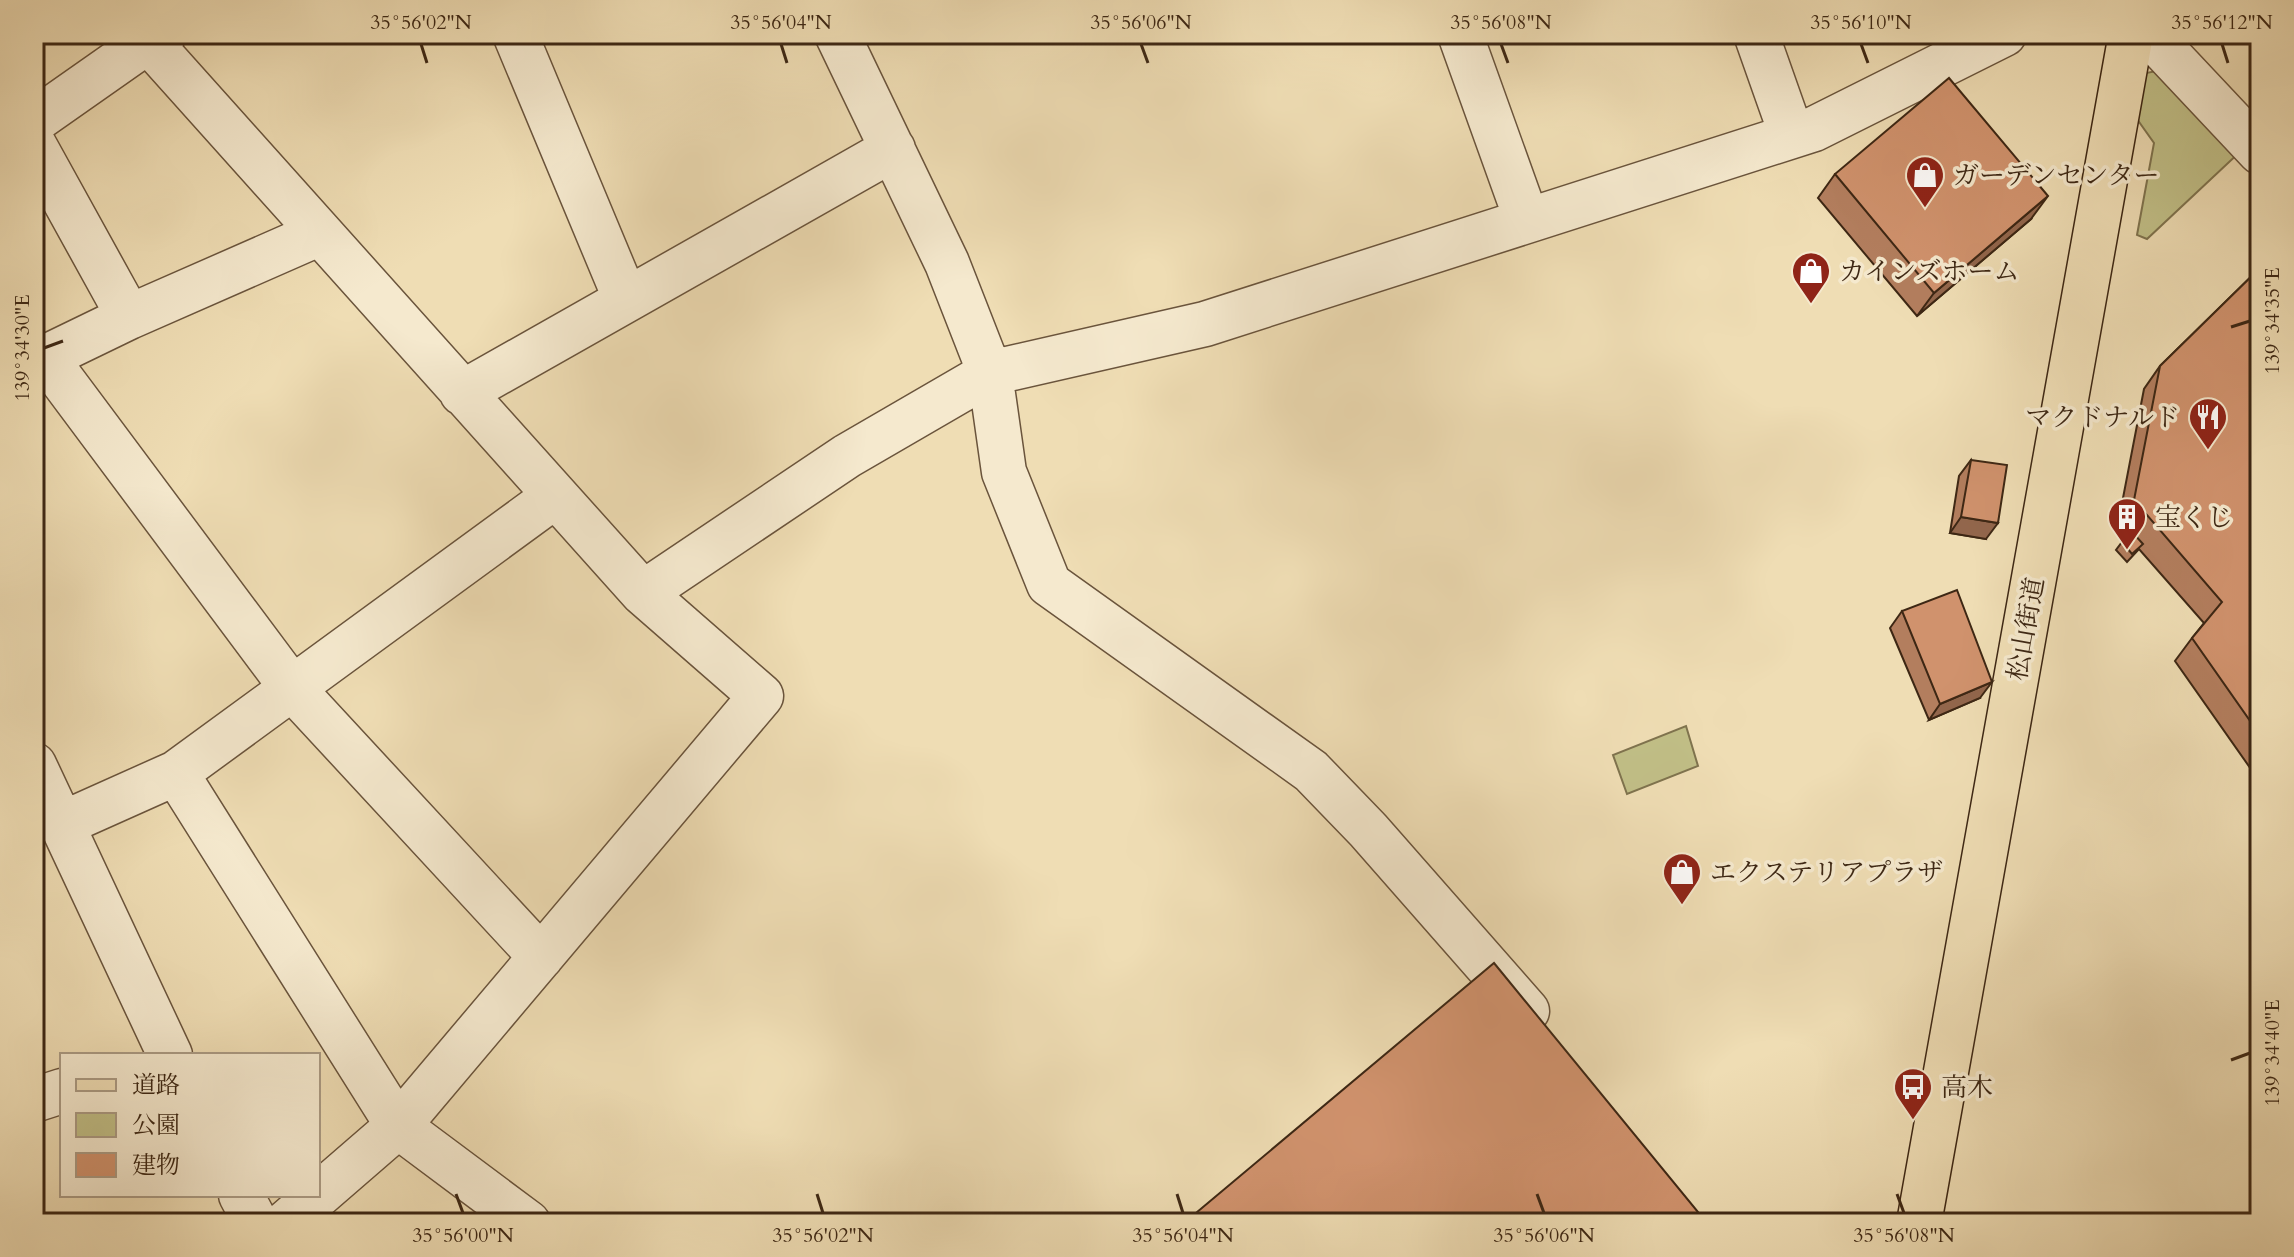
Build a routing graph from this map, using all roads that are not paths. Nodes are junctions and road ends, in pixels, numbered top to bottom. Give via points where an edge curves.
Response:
1 (515, 34) edge
2 (837, 34) edge
3 (1460, 34) edge
4 (1756, 34) edge
5 (2131, 34) edge
6 (2149, 34) edge
7 (151, 36) edge
8 (1986, 38) edge
9 (34, 121) edge
10 (1792, 136) junction
11 (34, 145) edge
12 (893, 149) junction
13 (2260, 152) edge
14 (1526, 218) junction
15 (318, 234) junction
16 (626, 300) junction
17 (129, 317) junction
18 (39, 360) edge
19 (990, 373) junction
20 (462, 393) junction
21 (555, 496) junction
22 (643, 593) junction
23 (292, 688) junction
24 (34, 765) edge
25 (176, 773) junction
26 (62, 824) junction
27 (541, 957) junction
28 (1556, 1046) edge
29 (169, 1053) edge
30 (60, 1092) edge
31 (34, 1100) edge
32 (398, 1126) junction
33 (320, 1194) edge
34 (242, 1197) edge
35 (316, 1197) edge
36 (256, 1223) edge
37 (286, 1223) edge
38 (528, 1223) edge
39 (1919, 1223) edge

1 - 16 street
2 - 12 street
3 - 14 street
4 - 10 street
5 - 39 main road, 松山街道
6 - 13 street
7 - 9 street
7 - 15 street
8 - 10 street
10 - 14 street
11 - 17 street
12 - 16 street
12 - 19 street via 947,263
14 - 19 street via 1205,324
15 - 17 street
15 - 20 street
16 - 20 street
17 - 18 street
18 - 23 street
19 - 22 street via 847,456
19 - 28 street via 1004,472 1049,584 1311,771 1468,941
20 - 21 street
21 - 22 street
21 - 23 street
22 - 27 street via 761,696
23 - 25 street
23 - 27 street
24 - 26 street
25 - 26 street
25 - 32 street
26 - 29 street
27 - 32 street
30 - 31 street
32 - 33 street
32 - 38 street
34 - 36 street
35 - 37 street

